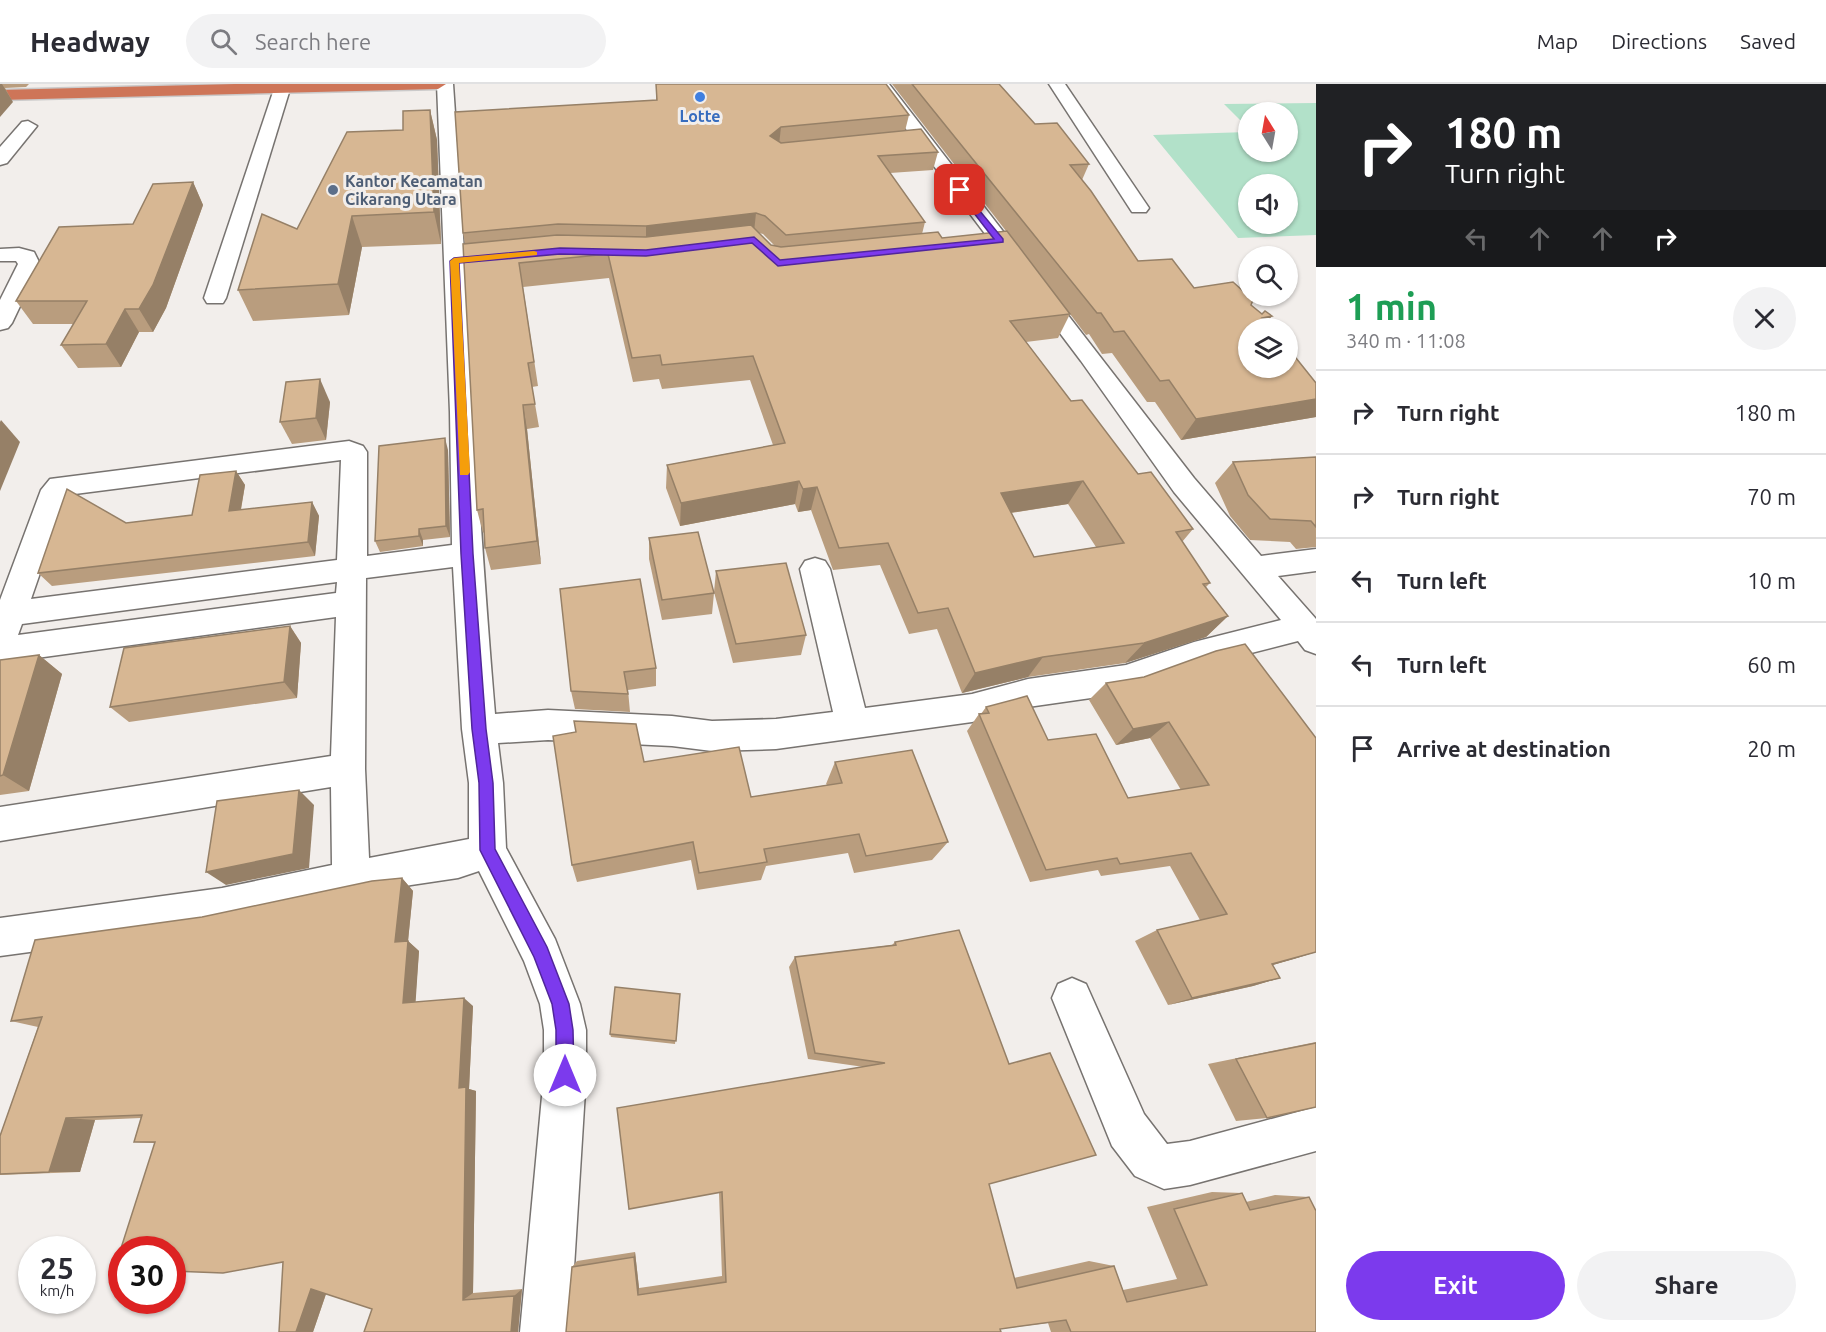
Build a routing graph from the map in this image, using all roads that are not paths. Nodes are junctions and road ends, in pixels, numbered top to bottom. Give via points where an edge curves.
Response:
1 (438, 84) edge
2 (445, 84) edge
3 (880, 84) edge
4 (1057, 84) edge
5 (282, 88) junction
6 (0, 95) edge
7 (0, 127) edge
8 (0, 159) edge
9 (1139, 208) dead end
10 (0, 255) edge
11 (215, 298) dead end
12 (0, 323) edge
13 (467, 554) junction
14 (1316, 560) edge
15 (1253, 568) junction
16 (351, 569) junction
17 (815, 570) dead end
18 (352, 603) junction
19 (5, 628) edge
20 (1310, 634) edge
21 (0, 650) edge
22 (852, 723) junction
23 (479, 729) junction
24 (348, 769) junction
25 (0, 824) edge
26 (488, 850) junction
27 (351, 881) junction
28 (0, 937) edge
29 (1072, 998) dead end
30 (1316, 1129) edge
31 (545, 1332) edge

1 - 5 highway
2 - 13 street via 466,260
3 - 15 street via 908,140
4 - 9 street
5 - 6 highway
5 - 11 street
7 - 8 street via 28,126
10 - 12 street via 19,254 29,264
13 - 16 street
13 - 23 street
14 - 15 street
15 - 20 street
16 - 18 street
16 - 19 street
16 - 19 street via 355,456 350,450 68,484 55,490
17 - 22 street
18 - 21 street
18 - 24 street
20 - 22 street via 1194,656 1126,679 1028,693 972,708
22 - 23 street via 747,736 548,725
23 - 26 street
24 - 25 street
24 - 27 street
26 - 27 street via 458,860
26 - 31 street via 541,953 565,1030
27 - 28 street via 222,907
29 - 30 street via 1128,1130 1151,1160 1164,1167

